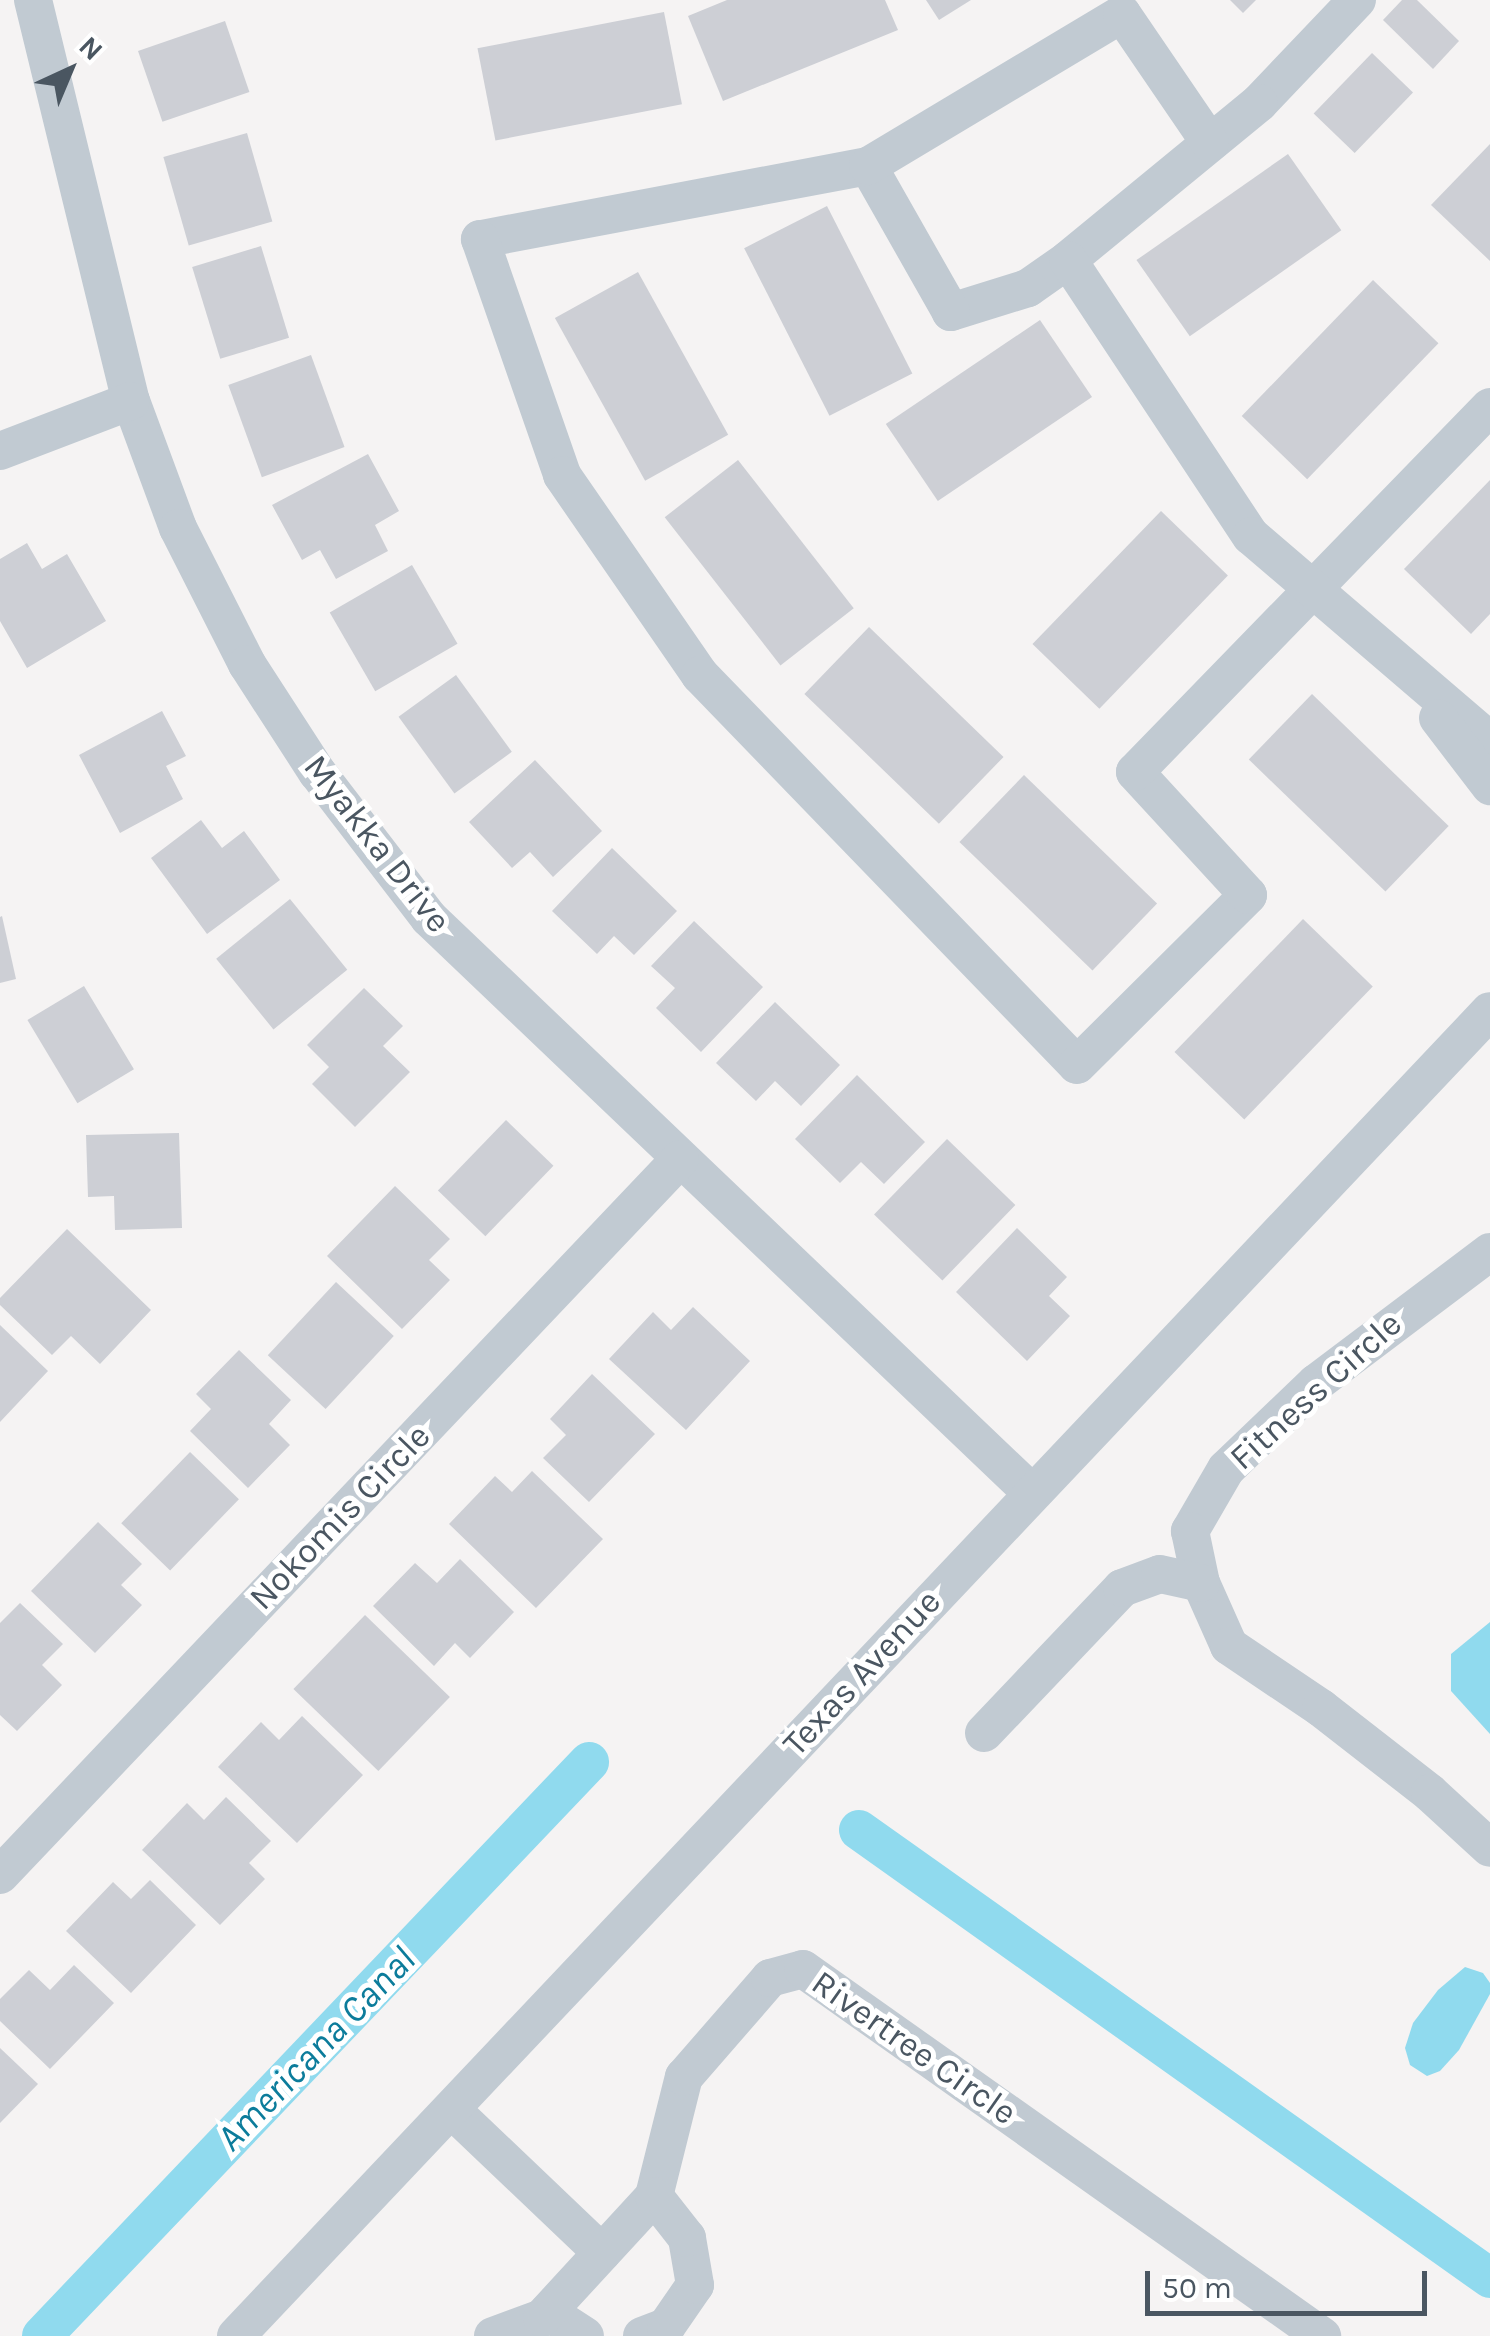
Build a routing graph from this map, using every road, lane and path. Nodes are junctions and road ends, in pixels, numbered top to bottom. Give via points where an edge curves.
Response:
1 (33, 0) edge
2 (1357, 0) edge
3 (1210, 143) junction
4 (868, 166) junction
5 (1068, 260) junction
6 (130, 401) junction
7 (1490, 407) edge
8 (0, 451) edge
9 (1312, 589) junction
10 (1397, 664) junction
11 (1490, 741) edge
12 (1490, 786) edge
13 (1490, 1011) edge
14 (680, 1159) junction
15 (1490, 1252) edge
16 (1032, 1493) junction
17 (1201, 1584) junction
18 (984, 1733) dead end
19 (1490, 1848) edge
20 (0, 1875) edge
21 (452, 2110) junction
22 (654, 2196) junction
23 (602, 2253) junction
24 (548, 2312) junction
25 (236, 2336) edge
26 (493, 2336) edge
27 (585, 2336) edge
28 (642, 2336) edge
29 (1322, 2336) edge

1 - 6 street, Myakka Drive
2 - 3 street
3 - 4 street via 1122,14
3 - 5 street
4 - 5 street via 951,312 1028,288
4 - 9 street via 480,239 562,475 700,675 1077,1064 1248,894 1134,772
5 - 9 street via 1250,536
6 - 8 street
6 - 14 street, Myakka Drive via 186,545 247,664 317,772 429,918
7 - 9 street
9 - 10 street
10 - 11 street
10 - 12 street
13 - 16 street, Texas Avenue
14 - 16 street, Myakka Drive
14 - 20 street, Nokomis Circle
15 - 17 street, Fitness Circle via 1316,1383 1226,1470 1190,1531
16 - 21 street, Texas Avenue
17 - 18 street via 1160,1574 1122,1588
17 - 19 street, Fitness Circle via 1229,1646 1336,1720
21 - 23 street
21 - 25 street, Texas Avenue
22 - 23 street, Rivertree Circle
22 - 28 street via 688,2238 695,2285 666,2327
22 - 29 street, Rivertree Circle via 684,2077 770,1978 803,1969
23 - 24 street, Rivertree Circle
24 - 26 street, Rivertree Circle
24 - 27 street

